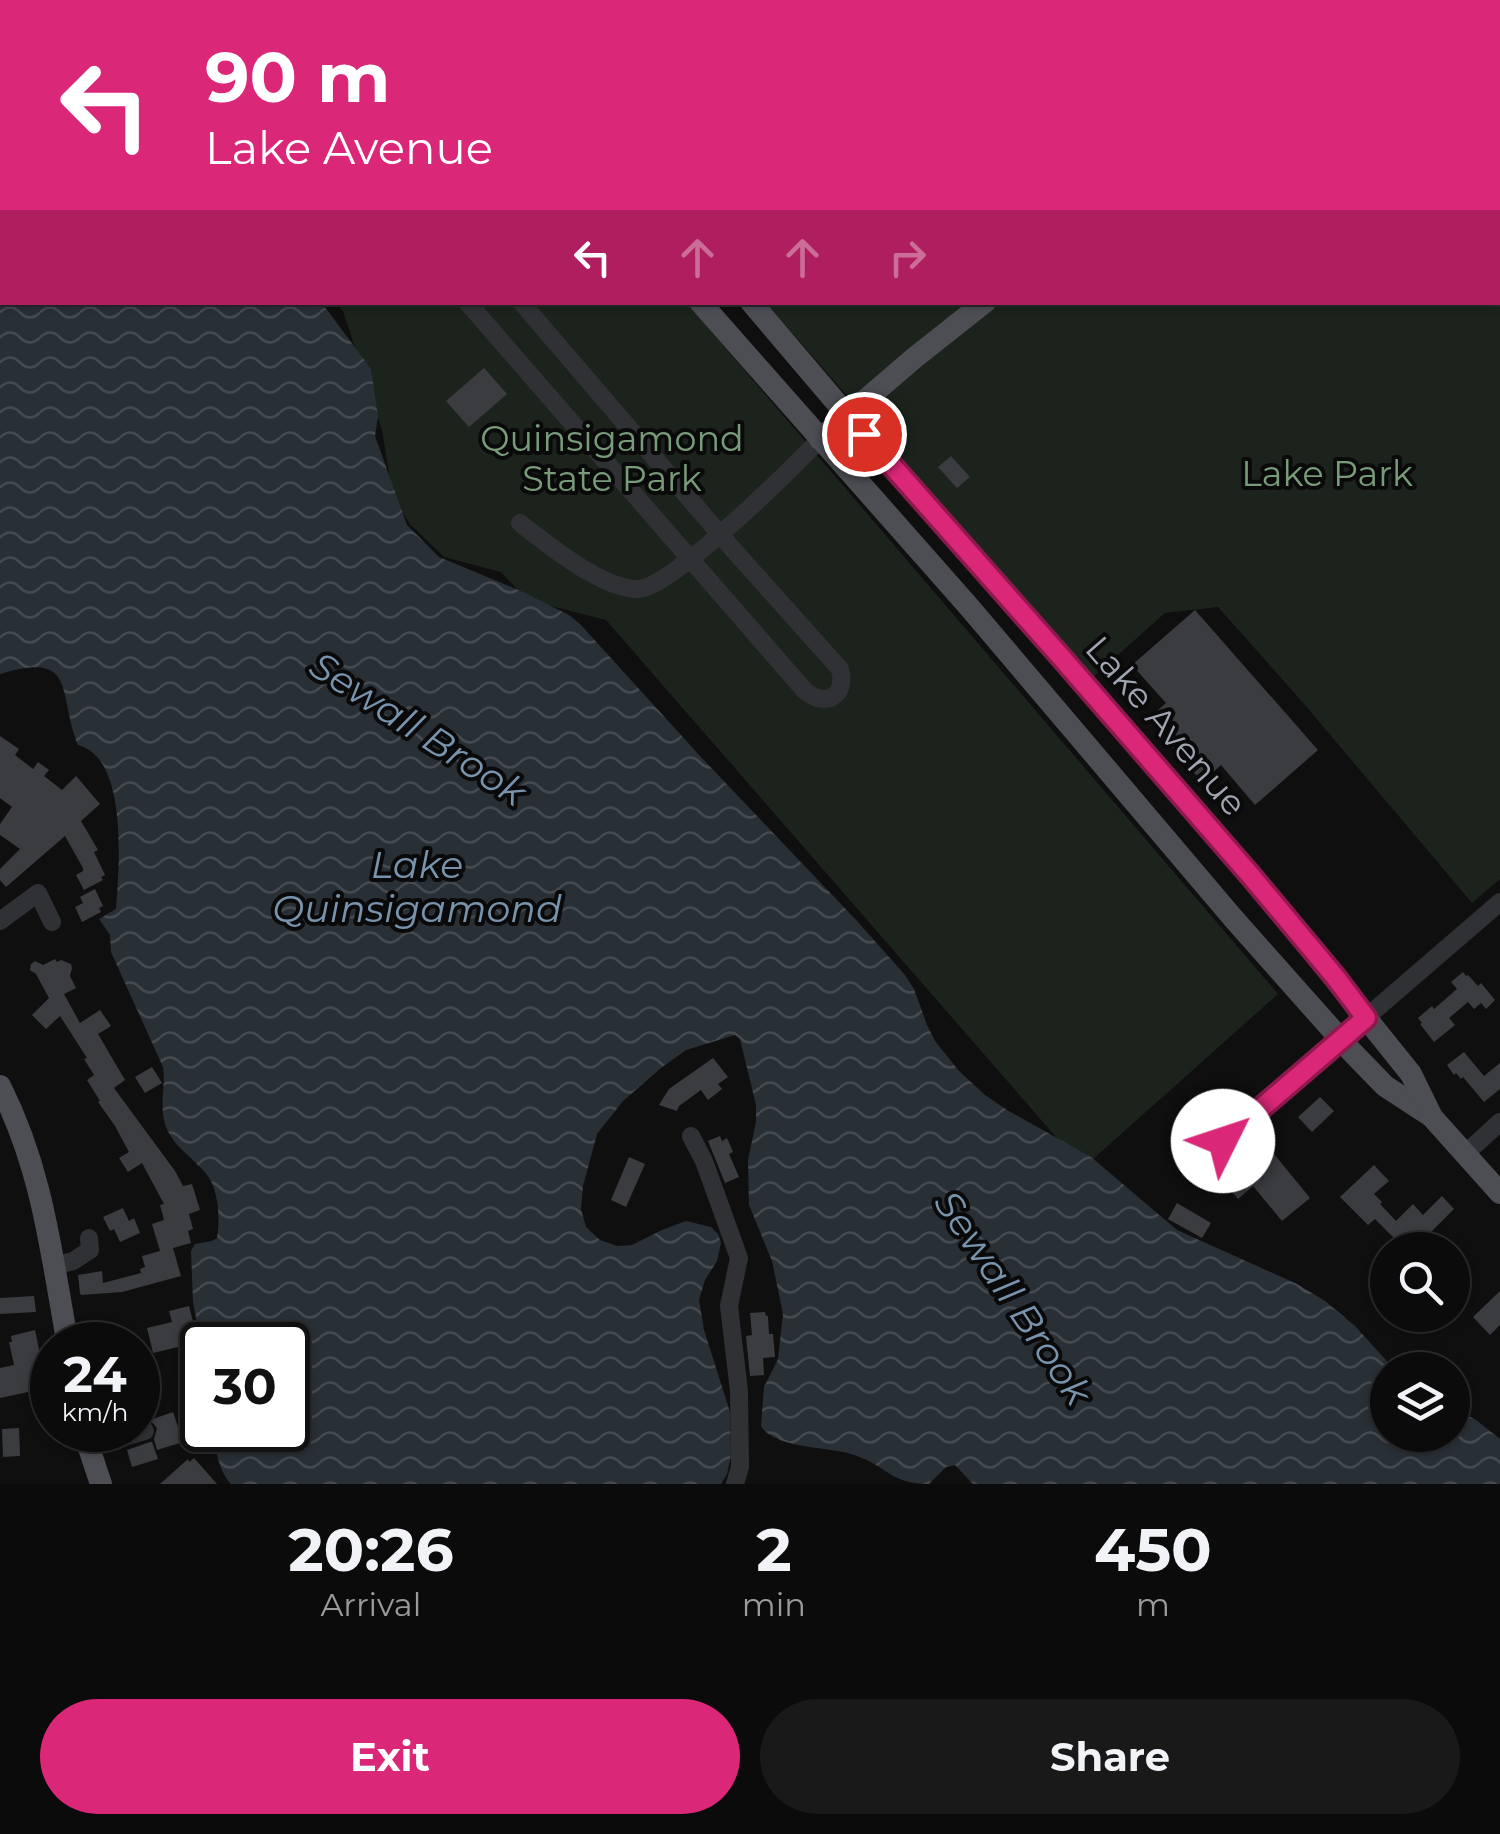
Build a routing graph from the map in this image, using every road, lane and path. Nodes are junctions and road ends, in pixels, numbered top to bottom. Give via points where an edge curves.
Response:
1 (469, 305) edge
2 (523, 305) edge
3 (703, 305) edge
4 (755, 305) edge
5 (980, 305) edge
6 (846, 414) junction
7 (820, 439) junction
8 (520, 523) dead end
9 (720, 533) junction
10 (690, 559) junction
11 (1500, 902) edge
12 (0, 921) edge
13 (52, 922) dead end
14 (1366, 1018) junction
15 (1341, 1038) junction
16 (0, 1086) edge
17 (1432, 1116) junction
18 (1500, 1122) edge
19 (692, 1136) dead end
20 (1223, 1141) dead end
21 (1465, 1154) junction
22 (1500, 1193) edge
23 (90, 1238) dead end
24 (54, 1266) junction
25 (64, 1322) edge
26 (90, 1452) edge
27 (101, 1484) edge
28 (735, 1484) edge

1 - 10 street
2 - 9 street
3 - 7 main road, Lake Avenue
4 - 6 main road, Lake Avenue
5 - 6 main road
6 - 7 main road
6 - 14 main road, Lake Avenue via 1274,903
7 - 9 street
7 - 15 main road, Lake Avenue
8 - 10 street via 591,572 638,589 662,581
9 - 10 street
9 - 10 street via 840,670 836,694 820,699 805,691
11 - 14 street
12 - 13 street via 38,894
14 - 15 street
14 - 17 main road, Lake Avenue via 1412,1074
15 - 17 main road, Lake Avenue via 1385,1086
15 - 20 street
16 - 24 main road via 35,1171
17 - 21 main road, Lake Avenue
18 - 21 street
19 - 28 street via 739,1258 728,1306 739,1391
21 - 22 main road, Lake Avenue
23 - 24 street via 90,1250
24 - 25 main road
26 - 27 main road

